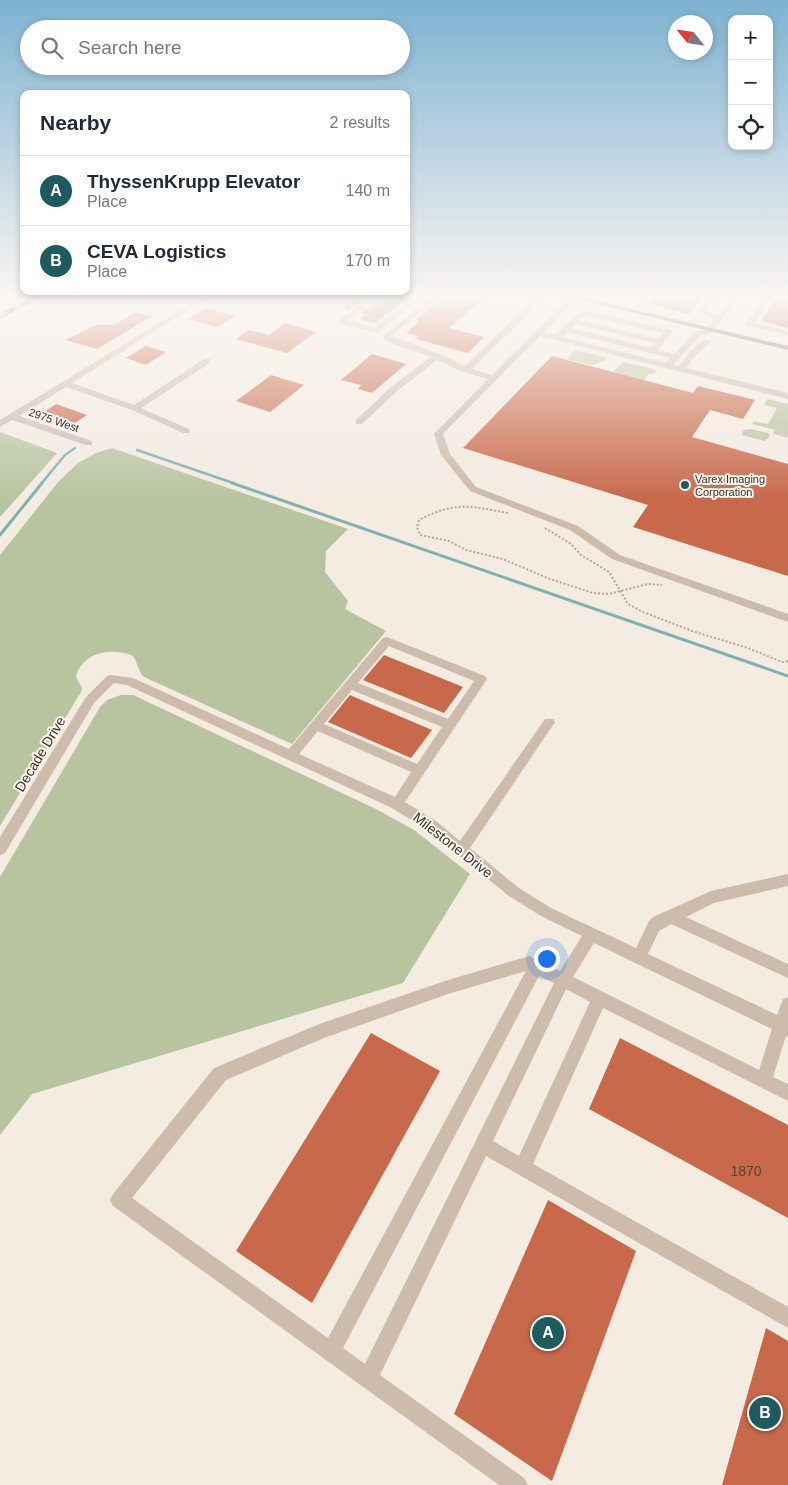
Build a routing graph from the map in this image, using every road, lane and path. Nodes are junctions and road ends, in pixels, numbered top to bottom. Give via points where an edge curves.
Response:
1 (100, 362) edge
2 (207, 362) dead end
3 (429, 362) edge
4 (450, 362) edge
5 (474, 362) edge
6 (509, 362) edge
7 (653, 362) edge
8 (671, 362) edge
9 (687, 362) edge
10 (668, 366) junction
11 (681, 369) junction
12 (466, 370) junction
13 (493, 378) junction
14 (66, 384) junction
15 (788, 396) edge
16 (135, 408) junction
17 (12, 417) junction
18 (359, 422) dead end
19 (0, 424) edge
20 (186, 431) dead end
21 (777, 432) dead end
22 (788, 436) edge
23 (89, 443) dead end
24 (513, 514) dead end
25 (538, 524) dead end
26 (620, 590) junction
27 (788, 618) edge
28 (788, 661) edge
29 (111, 679) joint
30 (350, 685) junction
31 (549, 722) dead end
32 (316, 725) junction
33 (450, 726) junction
34 (291, 755) junction
35 (419, 770) junction
36 (397, 804) junction
37 (0, 849) edge
38 (462, 849) junction
39 (788, 880) edge
40 (671, 917) junction
41 (591, 935) junction
42 (639, 958) junction
43 (536, 966) junction
44 (788, 972) edge
45 (563, 980) junction
46 (600, 998) junction
47 (788, 1004) edge
48 (785, 1027) edge
49 (764, 1080) junction
50 (788, 1093) edge
51 (482, 1144) junction
52 (523, 1167) junction
53 (788, 1318) edge
54 (331, 1351) junction
55 (368, 1378) junction
56 (517, 1485) edge

1 - 14 street
2 - 16 street
3 - 18 street via 394,388
4 - 12 street
5 - 12 street
6 - 13 street
7 - 10 street
8 - 10 street
9 - 11 street
10 - 11 street
11 - 15 street
12 - 13 street
13 - 27 street via 438,434 446,455 473,489 574,528 616,557
14 - 16 street
14 - 17 street
16 - 20 street
17 - 19 street
17 - 23 street, 2975 West
21 - 22 street
24 - 26 path via 462,503 438,509 419,520 417,527 420,535 503,559 593,594
25 - 26 path via 609,572
26 - 28 path via 628,604 643,612 782,662
29 - 34 street, Milestone Drive via 136,684
29 - 37 street, Decade Drive via 90,700
30 - 32 street
30 - 33 street
30 - 33 street via 387,642 481,679
31 - 38 street
32 - 34 street
32 - 35 street
33 - 35 street
34 - 36 street, Milestone Drive
35 - 36 street
36 - 38 street, Milestone Drive
38 - 41 street, Milestone Drive via 514,892
39 - 40 street via 711,897
40 - 42 street via 654,926
40 - 44 street
41 - 42 street, Milestone Drive
41 - 45 street
42 - 48 street, Milestone Drive
43 - 45 street
43 - 54 street
43 - 54 street via 529,963 448,987 322,1031 220,1074 119,1200
45 - 46 street
45 - 51 street
46 - 49 street
46 - 52 street
47 - 48 street
48 - 49 street
49 - 50 street
51 - 52 street
51 - 55 street
52 - 53 street
54 - 55 street
55 - 56 street

